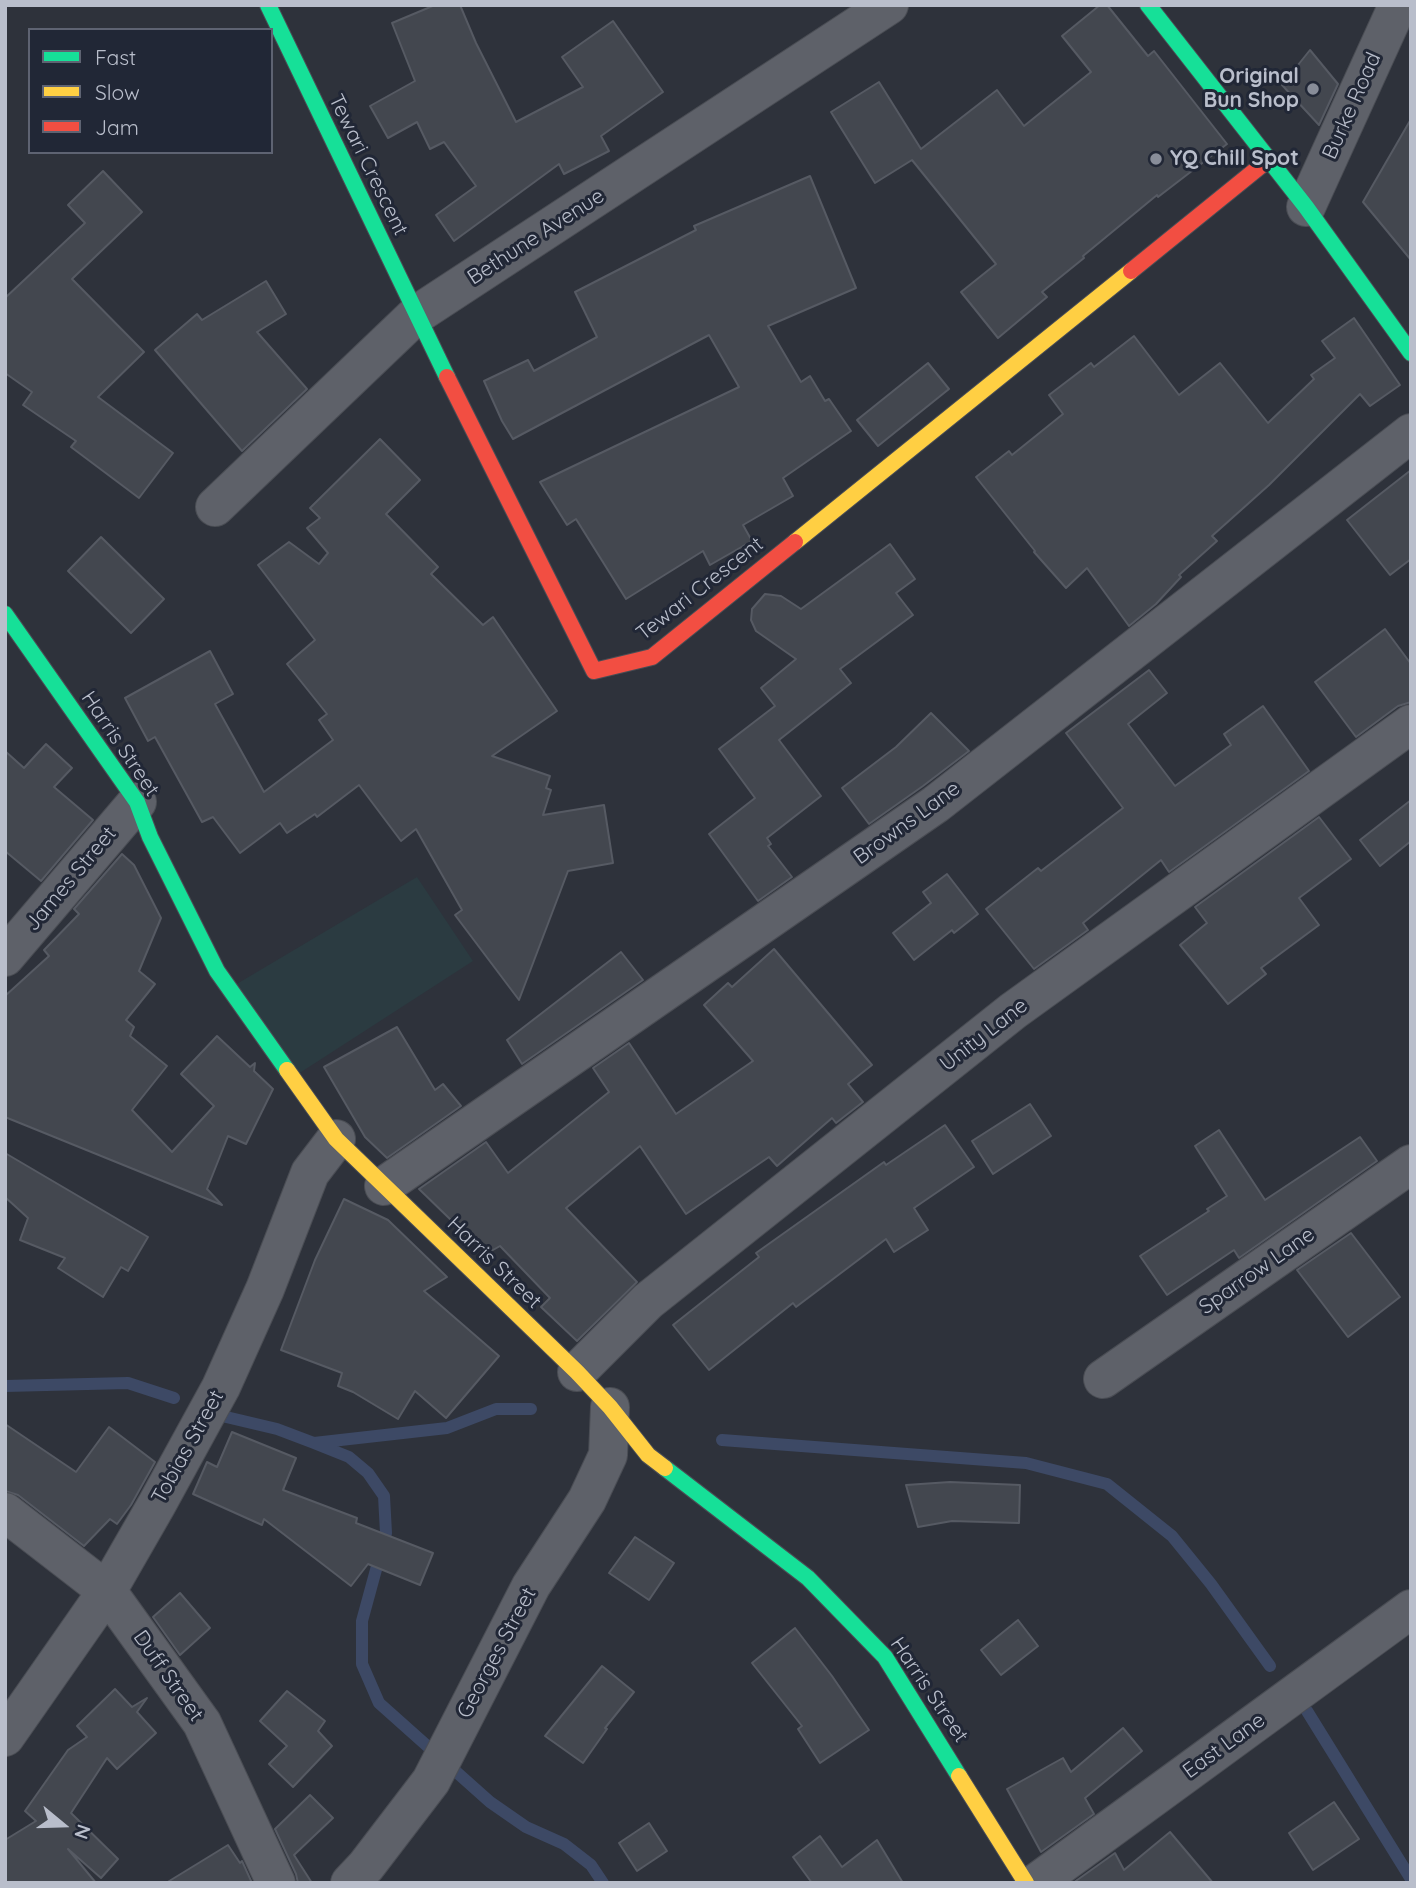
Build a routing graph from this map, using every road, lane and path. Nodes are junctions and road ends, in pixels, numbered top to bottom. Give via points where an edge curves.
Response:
1 (268, 5) edge
2 (889, 5) edge
3 (1148, 5) edge
4 (1398, 5) edge
5 (1268, 160) junction
6 (1306, 207) junction
7 (416, 315) junction
8 (1411, 353) edge
9 (1411, 433) edge
10 (215, 507) dead end
11 (5, 614) edge
12 (1411, 724) edge
13 (137, 802) junction
14 (5, 957) edge
15 (336, 1139) junction
16 (1411, 1164) edge
17 (384, 1186) junction
18 (576, 1372) junction
19 (1103, 1379) dead end
20 (610, 1407) junction
21 (5, 1512) edge
22 (107, 1591) junction
23 (1411, 1609) edge
24 (5, 1737) edge
25 (276, 1883) edge
26 (350, 1883) edge
27 (1026, 1883) edge
28 (1036, 1883) edge

1 - 7 street, Tewari Crescent
2 - 7 street, Bethune Avenue
3 - 5 street
4 - 6 street, Burke Road
5 - 6 street
5 - 7 street, Tewari Crescent via 652,657 594,671
6 - 8 street
7 - 10 street, Bethune Avenue
9 - 17 street, Browns Lane via 936,804
11 - 13 street, Harris Street
12 - 18 street, Unity Lane via 1013,1012 648,1301
13 - 14 street, James Street
13 - 15 street, Harris Street via 217,971
15 - 17 street, Harris Street
15 - 22 street, Tobias Street via 310,1173 221,1387
16 - 19 street, Sparrow Lane
17 - 18 street, Harris Street
18 - 20 street, Harris Street
20 - 26 street, Georges Street via 608,1455 587,1500 531,1586 431,1782
20 - 27 street, Harris Street via 648,1455 808,1578 885,1657
21 - 22 street, Duff Street
22 - 24 street, Tobias Street
22 - 25 street, Duff Street via 202,1723
23 - 28 street, East Lane

